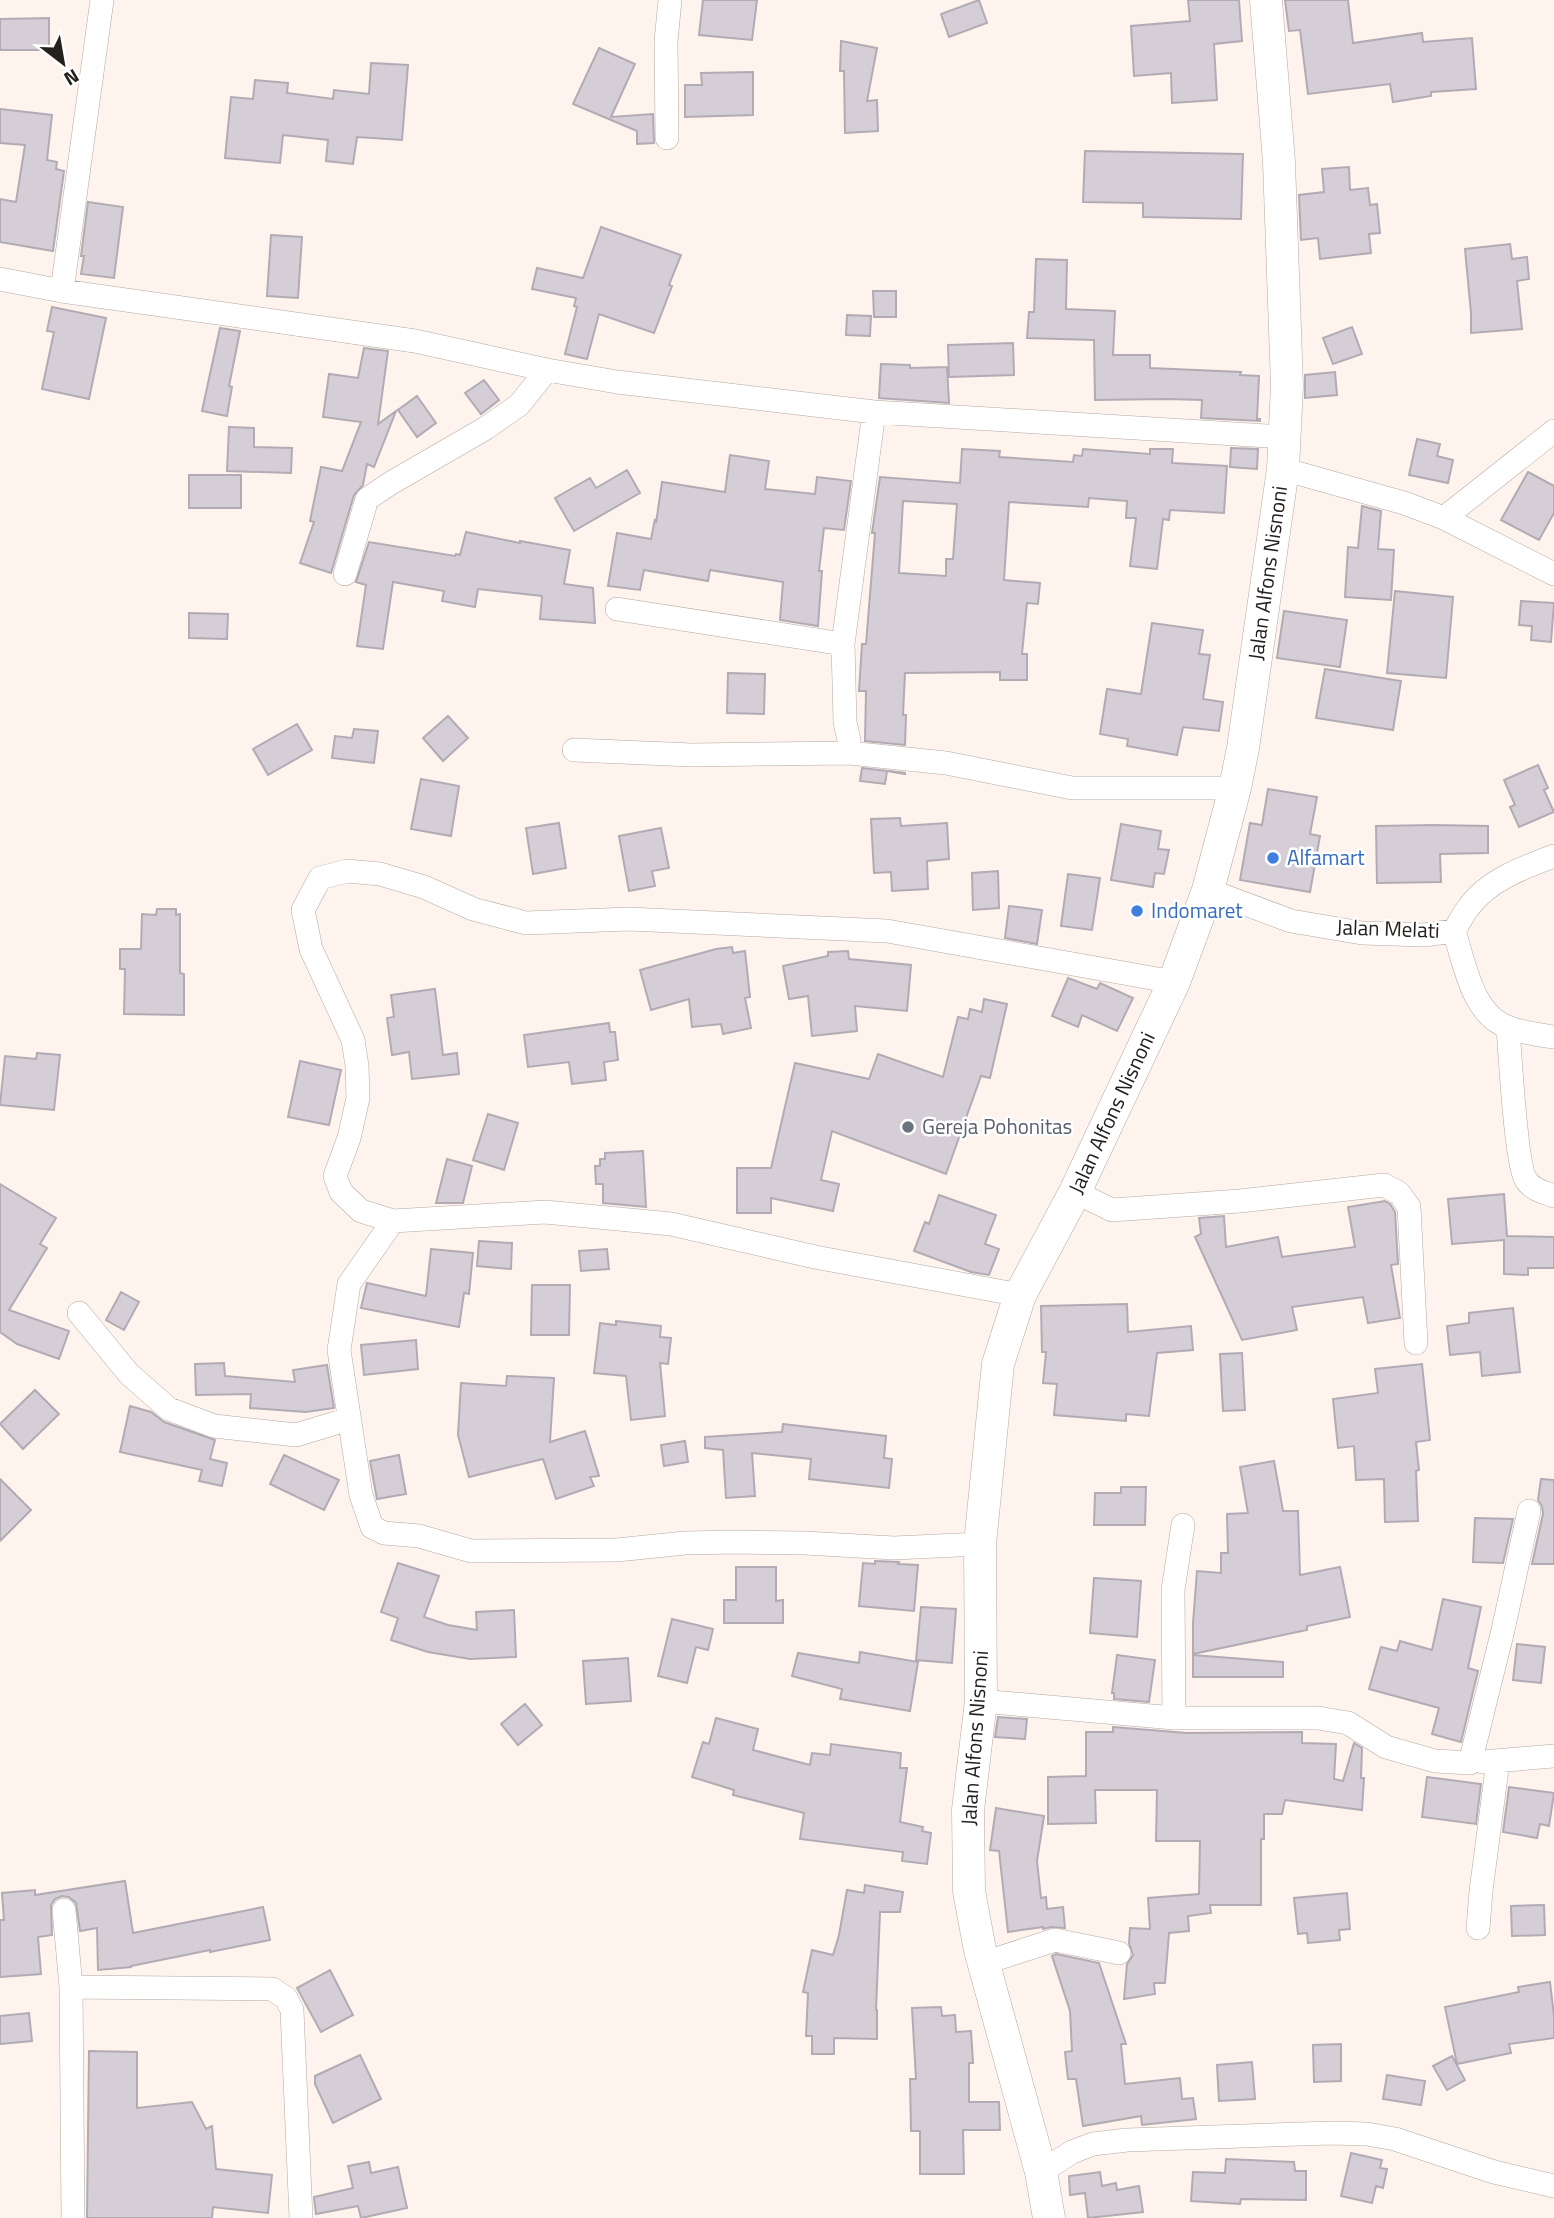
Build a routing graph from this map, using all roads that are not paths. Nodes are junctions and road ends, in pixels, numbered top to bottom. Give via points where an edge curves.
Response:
1 (102, 0) edge
2 (670, 0) edge
3 (1266, 0) edge
4 (667, 138) dead end
5 (0, 279) edge
6 (62, 290) junction
7 (547, 370) junction
8 (874, 412) junction
9 (1554, 431) edge
10 (1286, 437) junction
11 (1283, 469) junction
12 (1444, 518) junction
13 (345, 574) dead end
14 (1554, 574) edge
15 (617, 609) dead end
16 (843, 645) junction
17 (574, 750) dead end
18 (849, 752) junction
19 (1235, 788) junction
20 (1554, 856) edge
21 (1208, 890) junction
22 (1454, 931) junction
23 (1174, 982) junction
24 (1508, 1028) junction
25 (1554, 1037) edge
26 (1075, 1192) junction
27 (1554, 1196) edge
28 (393, 1222) junction
29 (1020, 1295) junction
30 (79, 1313) dead end
31 (1416, 1343) dead end
32 (349, 1419) junction
33 (1529, 1511) dead end
34 (1183, 1525) dead end
35 (980, 1544) junction
36 (981, 1701) junction
37 (1174, 1718) junction
38 (1554, 1756) edge
39 (1499, 1761) junction
40 (1470, 1763) junction
41 (64, 1910) dead end
42 (1478, 1928) dead end
43 (1119, 1953) dead end
44 (984, 1963) junction
45 (71, 1987) junction
46 (1041, 2172) junction
47 (1554, 2186) edge
48 (73, 2218) edge
49 (301, 2218) edge
50 (1049, 2218) edge

1 - 6 street
2 - 4 street
3 - 10 main road, Jalan Alfons Nisnoni via 1279,162
5 - 6 street
6 - 7 street via 415,341
7 - 8 street
7 - 13 street via 519,405 367,499
8 - 10 street
8 - 16 street
9 - 12 street
10 - 11 main road, Jalan Alfons Nisnoni
11 - 12 street
11 - 19 main road, Jalan Alfons Nisnoni
12 - 14 street
15 - 16 street
16 - 18 street
17 - 18 street via 692,755
18 - 19 street via 946,763 1072,788
19 - 21 main road, Jalan Alfons Nisnoni
20 - 22 street via 1492,886 1470,905
21 - 22 street, Jalan Melati via 1291,921 1362,933
21 - 23 main road, Jalan Alfons Nisnoni
22 - 24 street, Jalan Melati via 1475,995 1486,1013
23 - 26 main road, Jalan Alfons Nisnoni
23 - 28 street via 887,931 629,919 526,923 473,909 380,874 347,871 320,878 303,910 311,949 353,1040 357,1066 358,1098 335,1176 341,1192 361,1211
24 - 25 street, Jalan Melati
24 - 27 street via 1524,1178 1535,1189
26 - 29 main road, Jalan Alfons Nisnoni
26 - 31 street via 1112,1210 1384,1185 1399,1193 1409,1207
28 - 29 street via 545,1212 671,1224
28 - 32 street via 349,1284 339,1350
29 - 35 main road, Jalan Alfons Nisnoni via 998,1364
30 - 32 street via 129,1374 169,1409 214,1426 296,1435
32 - 35 street via 361,1495 372,1527 471,1551 617,1550 722,1542 894,1548
33 - 40 street
34 - 37 street via 1173,1590
35 - 36 main road, Jalan Alfons Nisnoni
36 - 37 street
36 - 44 main road, Jalan Alfons Nisnoni via 968,1810 969,1891
37 - 40 street via 1318,1718 1348,1723 1386,1747 1435,1761
38 - 39 street
39 - 40 street
39 - 42 street
41 - 45 street
43 - 44 street via 1055,1940
44 - 46 main road, Jalan Alfons Nisnoni
45 - 48 street
45 - 49 street via 272,1989 286,1998 292,2010
46 - 47 street via 1093,2144 1331,2133 1395,2139 1494,2172
46 - 50 main road, Jalan Alfons Nisnoni

